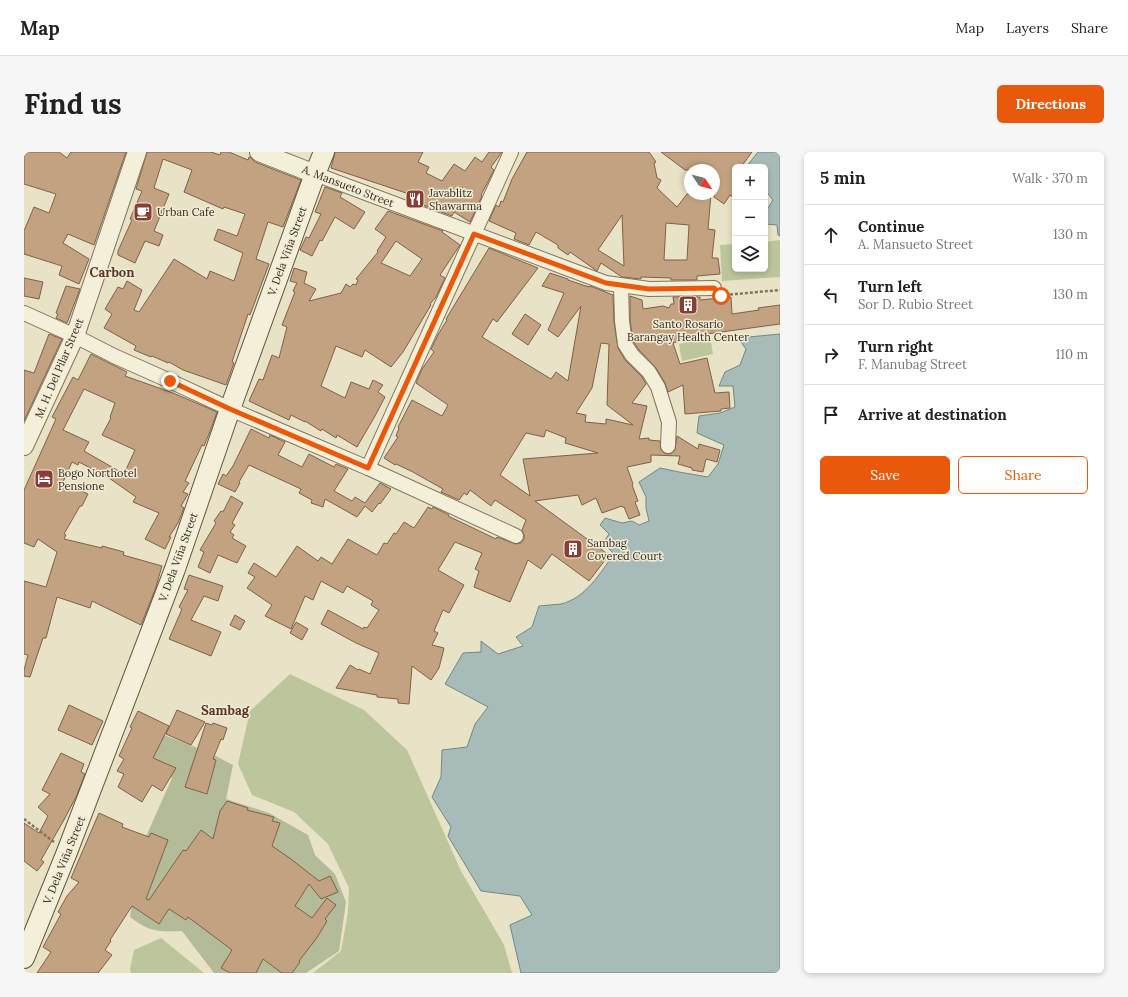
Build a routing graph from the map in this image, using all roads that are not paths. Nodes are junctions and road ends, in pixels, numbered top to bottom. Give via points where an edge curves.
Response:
1 (137, 152) edge
2 (259, 152) edge
3 (324, 152) edge
4 (512, 152) edge
5 (315, 174) junction
6 (474, 234) junction
7 (621, 286) junction
8 (714, 288) road end
9 (24, 313) edge
10 (74, 336) junction
11 (230, 409) junction
12 (24, 446) edge
13 (668, 446) dead end
14 (368, 468) junction
15 (516, 536) dead end
16 (24, 958) edge

1 - 10 street, M. H. Del Pilar Street
2 - 5 street, A. Mansueto Street
3 - 5 main road, V. Dela Viña Street
4 - 6 street
5 - 6 street, A. Mansueto Street
5 - 11 main road, V. Dela Viña Street
6 - 7 street, A. Mansueto Street via 606,283
6 - 14 street
7 - 8 street, A. Mansueto Street via 649,289
7 - 13 street via 625,344 658,387 669,422
9 - 10 street
10 - 11 street
10 - 12 street, M. H. Del Pilar Street
11 - 14 street
11 - 16 main road, V. Dela Viña Street via 175,569
14 - 15 street

